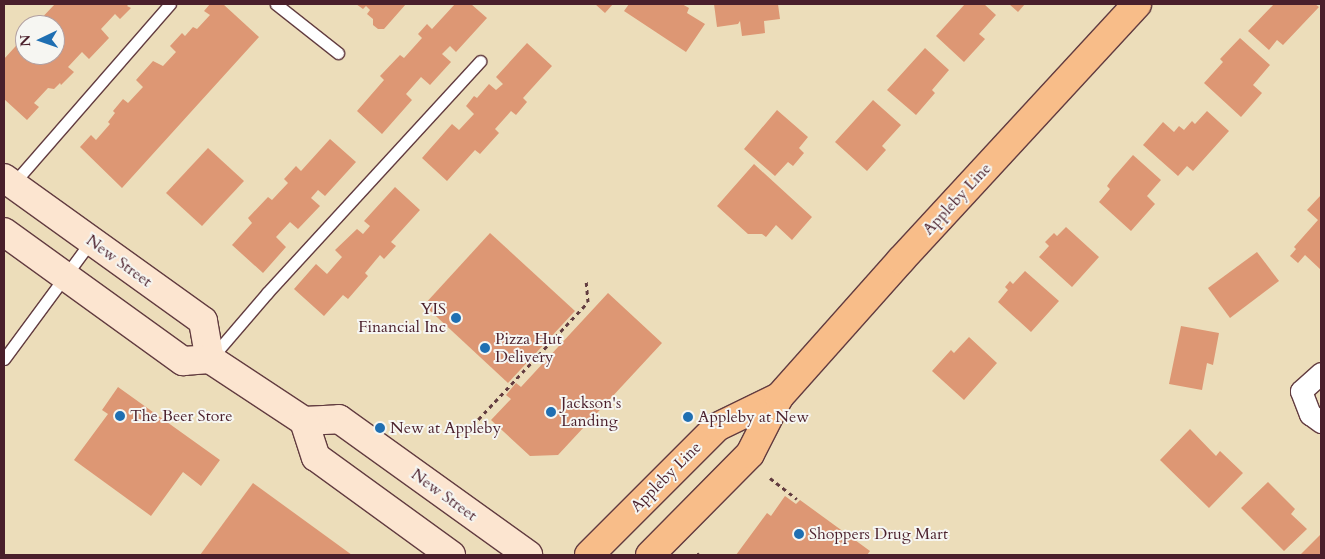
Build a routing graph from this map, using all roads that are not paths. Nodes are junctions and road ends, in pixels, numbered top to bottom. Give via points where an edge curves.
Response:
1 (170, 4) edge
2 (276, 4) edge
3 (1137, 4) edge
4 (338, 53) dead end
5 (480, 61) dead end
6 (7, 185) edge
7 (4, 232) edge
8 (91, 241) junction
9 (64, 277) junction
10 (4, 359) edge
11 (210, 359) junction
12 (1321, 373) edge
13 (780, 397) junction
14 (304, 421) junction
15 (1321, 422) edge
16 (451, 555) edge
17 (528, 555) edge
18 (588, 555) edge
19 (650, 555) edge

1 - 6 lane
2 - 4 lane
3 - 13 main road, Appleby Line
5 - 11 lane
6 - 8 main road, New Street
7 - 9 main road
8 - 9 lane
8 - 11 main road, New Street via 203,321
9 - 10 lane
9 - 11 main road via 183,361
11 - 14 main road
12 - 15 street via 1301,391 1310,414
13 - 18 main road, Appleby Line via 717,427
13 - 19 main road, Appleby Line via 750,454
14 - 16 main road via 316,457
14 - 17 main road, New Street via 338,419

